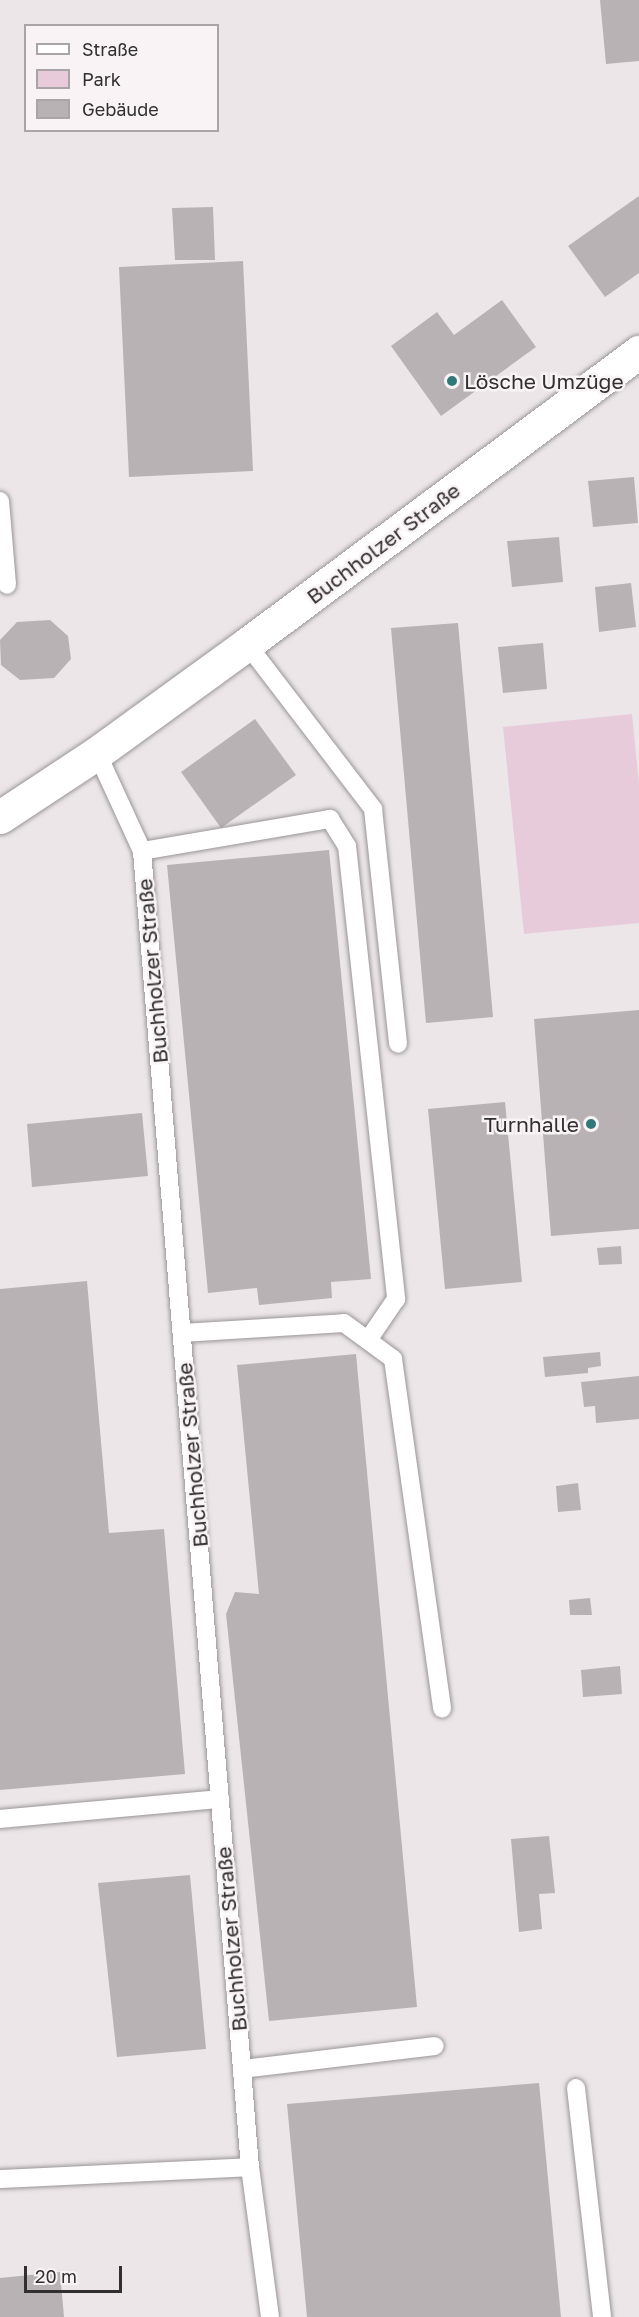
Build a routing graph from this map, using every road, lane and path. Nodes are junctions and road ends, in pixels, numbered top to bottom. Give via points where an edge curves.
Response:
1 (639, 352) edge
2 (0, 501) edge
3 (7, 585) dead end
4 (247, 644) junction
5 (97, 753) junction
6 (0, 817) edge
7 (142, 851) junction
8 (398, 1044) dead end
9 (182, 1333) junction
10 (368, 1340) junction
11 (442, 1709) dead end
12 (220, 1799) junction
13 (0, 1819) edge
14 (435, 2046) dead end
15 (242, 2069) junction
16 (576, 2088) dead end
17 (250, 2167) junction
18 (0, 2179) edge
19 (270, 2317) edge
20 (602, 2317) edge

1 - 4 street, Buchholzer Straße
2 - 3 lane
4 - 5 street, Buchholzer Straße
4 - 8 lane via 373,809
5 - 6 street, Buchholzer Straße
5 - 7 lane, Buchholzer Straße
7 - 9 lane, Buchholzer Straße
7 - 10 lane via 330,819 347,846 396,1299
9 - 10 lane via 345,1323
9 - 12 lane, Buchholzer Straße
10 - 11 lane via 393,1359
12 - 13 lane
12 - 15 lane, Buchholzer Straße
14 - 15 lane
15 - 17 lane, Buchholzer Straße
16 - 20 lane
17 - 18 lane
17 - 19 lane, Buchholzer Straße

